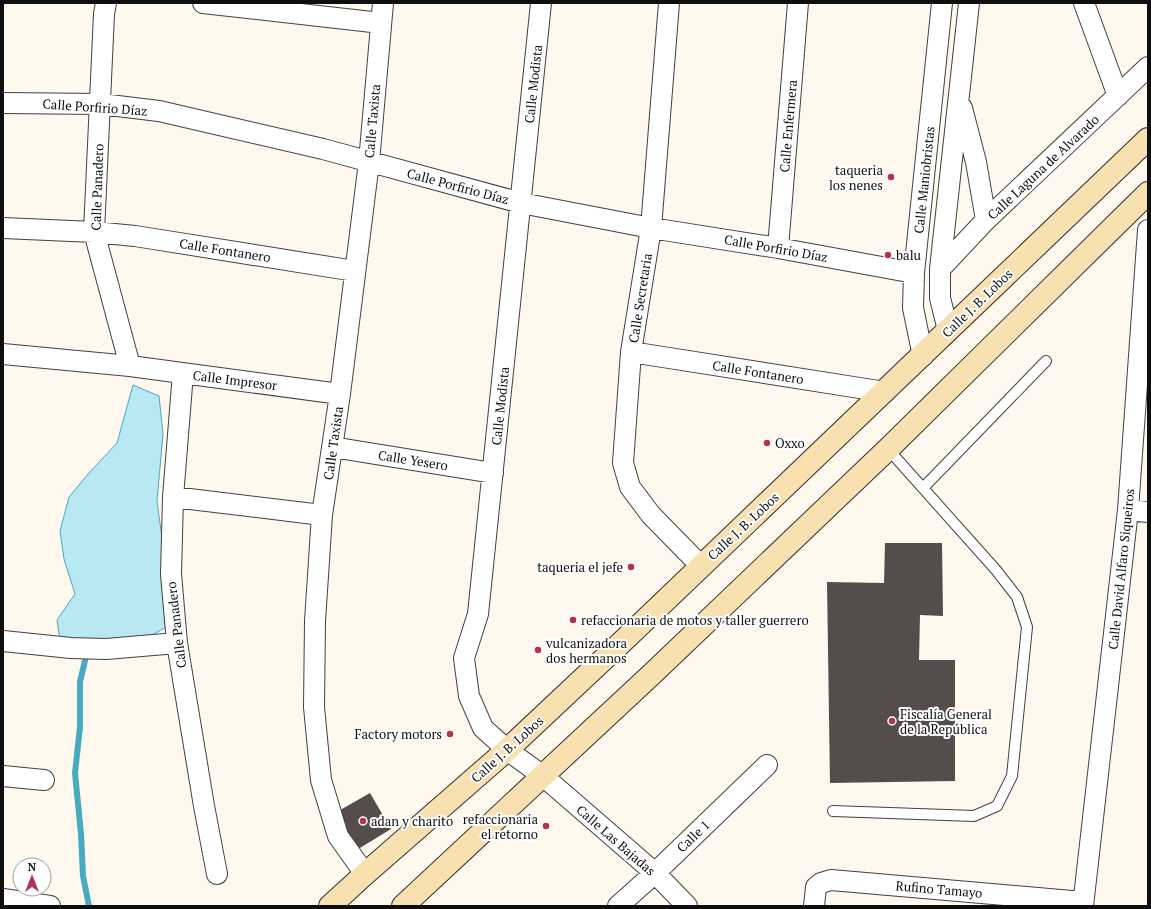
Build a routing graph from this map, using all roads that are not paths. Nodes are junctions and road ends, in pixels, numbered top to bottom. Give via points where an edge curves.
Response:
1 (106, 3) edge
2 (204, 3) edge
3 (383, 3) edge
4 (541, 3) edge
5 (669, 3) edge
6 (798, 3) edge
7 (942, 3) edge
8 (969, 3) edge
9 (1084, 3) edge
10 (381, 23) junction
11 (1148, 67) edge
12 (959, 95) junction
13 (1118, 96) junction
14 (3, 103) edge
15 (100, 104) junction
16 (1148, 139) edge
17 (369, 162) junction
18 (1148, 193) edge
19 (521, 203) junction
20 (986, 220) junction
21 (3, 228) edge
22 (651, 228) junction
23 (1148, 230) edge
24 (94, 232) junction
25 (778, 248) junction
26 (940, 269) junction
27 (355, 271) junction
28 (914, 273) junction
29 (948, 330) junction
30 (631, 352) junction
31 (3, 354) edge
32 (923, 356) junction
33 (1046, 361) dead end
34 (130, 366) junction
35 (183, 373) junction
36 (885, 392) junction
37 (340, 394) junction
38 (332, 447) junction
39 (888, 449) junction
40 (493, 473) junction
41 (923, 488) junction
42 (173, 497) junction
43 (1128, 510) junction
44 (1148, 512) edge
45 (322, 515) junction
46 (701, 566) junction
47 (3, 641) edge
48 (177, 643) junction
49 (507, 750) junction
50 (767, 765) dead end
51 (3, 776) edge
52 (543, 776) junction
53 (44, 780) dead end
54 (833, 811) dead end
55 (655, 873) junction
56 (217, 874) dead end
57 (365, 874) junction
58 (3, 899) edge
59 (1083, 904) edge
60 (50, 906) edge
61 (330, 906) edge
62 (403, 906) edge
63 (618, 906) edge
64 (687, 906) edge
65 (814, 906) edge

1 - 15 street, Calle Panadero
2 - 10 street
3 - 10 street, Calle Taxista
4 - 19 street, Calle Modista
5 - 22 street, Calle Secretaria
6 - 25 street, Calle Enfermera
7 - 28 street, Calle Maniobristas
8 - 12 street, Calle Maniobristas
9 - 13 street
10 - 17 street, Calle Taxista
11 - 13 street, Calle Laguna de Alvarado
12 - 20 street via 976,162
12 - 26 street, Calle Maniobristas
13 - 20 street, Calle Laguna de Alvarado
14 - 15 street, Calle Porfirio Díaz
15 - 17 street, Calle Porfirio Díaz via 159,111
15 - 24 street, Calle Panadero
16 - 29 main road, Calle J. B. Lobos
17 - 19 street, Calle Porfirio Díaz
17 - 27 street, Calle Taxista
18 - 39 main road
19 - 22 street, Calle Porfirio Díaz
19 - 40 street, Calle Modista
20 - 26 street, Calle Laguna de Alvarado
21 - 24 street, Calle Fontanero
22 - 25 street, Calle Porfirio Díaz
22 - 30 street, Calle Secretaria
23 - 43 street, Calle David Alfaro Siqueiros
24 - 27 street, Calle Fontanero via 135,236
24 - 34 street, Calle Panadero
25 - 28 street, Calle Porfirio Díaz
26 - 29 street, Calle Maniobristas via 940,298
27 - 37 street, Calle Taxista
28 - 32 street, Calle Maniobristas via 913,308
29 - 32 main road, Calle J. B. Lobos
30 - 36 street, Calle Fontanero
30 - 46 street, Calle Secretaria via 623,463 630,487 651,515
31 - 34 street, Calle Impresor
32 - 36 main road, Calle J. B. Lobos
33 - 41 lane
34 - 35 street, Calle Impresor
35 - 37 street, Calle Impresor
35 - 42 street, Calle Panadero
36 - 46 main road, Calle J. B. Lobos
37 - 38 street, Calle Taxista
38 - 40 street, Calle Yesero
38 - 45 street, Calle Taxista
39 - 41 lane
39 - 52 main road
40 - 49 street, Calle Modista via 478,614 464,658 469,696 483,728
41 - 54 lane via 1017,597 1027,627 1012,776 997,806 974,816
42 - 45 street
42 - 48 street, Calle Panadero via 171,574
43 - 44 street
43 - 59 street, Calle David Alfaro Siqueiros
45 - 57 street, Calle Taxista via 315,621 314,707 322,780 338,836
46 - 49 main road, Calle J. B. Lobos
47 - 48 street via 106,649
48 - 56 street, Calle Panadero
49 - 52 street, Calle Modista
49 - 57 main road, Calle J. B. Lobos
50 - 55 street, Calle 1
51 - 53 street
52 - 55 street, Calle Las Bajadas
52 - 62 main road
55 - 63 street, Calle 1
55 - 64 street, Calle Las Bajadas
57 - 61 main road, Calle J. B. Lobos
58 - 60 street
59 - 65 street, Rufino Tamayo via 831,880 816,887

